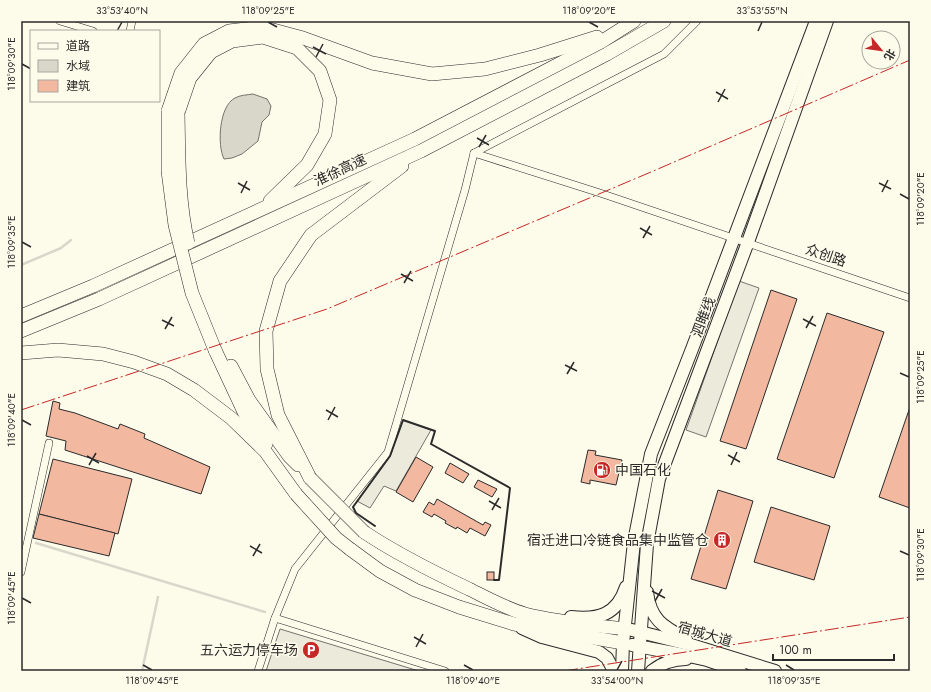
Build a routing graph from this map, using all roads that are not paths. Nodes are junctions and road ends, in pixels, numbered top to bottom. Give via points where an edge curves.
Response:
1 (60, 21) edge
2 (634, 21) edge
3 (664, 21) edge
4 (697, 21) edge
5 (816, 21) edge
6 (827, 21) edge
7 (619, 29) junction
8 (90, 30) edge
9 (173, 112) junction
10 (421, 151) junction
11 (474, 153) junction
12 (262, 208) junction
13 (734, 238) junction
14 (748, 242) junction
15 (910, 298) edge
16 (21, 316) edge
17 (21, 331) edge
18 (218, 347) junction
19 (21, 353) edge
20 (49, 443) dead end
21 (310, 478) junction
22 (296, 494) junction
23 (631, 569) junction
24 (21, 572) edge
25 (644, 576) junction
26 (523, 613) junction
27 (275, 618) junction
28 (514, 624) junction
29 (625, 629) junction
30 (640, 632) junction
31 (623, 643) junction
32 (639, 646) junction
33 (709, 656) junction
34 (258, 671) edge
35 (445, 671) edge
36 (614, 671) edge
37 (622, 671) edge
38 (638, 671) edge
39 (652, 671) edge
40 (740, 671) edge
41 (776, 671) edge

1 - 8 street
2 - 7 highway, 淮徐高速
3 - 10 highway, 淮徐高速 via 607,54
4 - 11 street via 664,54
5 - 13 main road, 泗睢线
6 - 14 main road, 泗睢线
7 - 9 highway via 540,55 485,69 432,74 372,62 262,27 229,31 204,44 181,73
7 - 12 highway, 淮徐高速 via 601,42 415,139
9 - 12 highway via 190,78 211,52 232,41 263,37 296,48 320,71 330,100 325,134 307,165
9 - 18 highway, bridge via 168,171 175,225 192,293
10 - 17 highway, 淮徐高速 via 98,299
10 - 21 highway via 311,235 280,281 266,331 267,369 278,415
11 - 13 street, 众创路
11 - 27 street via 466,190 388,452 295,569
12 - 16 highway, 淮徐高速 via 93,286
13 - 14 street, 众创路
13 - 23 main road, 泗睢线 via 651,454
14 - 15 street, 众创路
14 - 25 main road, 泗睢线 via 659,479
18 - 21 highway via 249,400 289,456
18 - 22 highway via 245,414 279,462
19 - 22 highway via 58,350 103,354 167,374 194,390 231,418 264,451
20 - 24 street
21 - 26 highway, bridge via 364,532 390,550
22 - 28 highway, bridge via 336,538 380,572 459,608
23 - 26 main road via 620,602 600,616 579,618
23 - 29 main road, 泗睢线
25 - 30 main road, 泗睢线
25 - 33 main road via 648,601 656,619
26 - 29 highway via 552,620
27 - 34 street
27 - 35 street
28 - 31 highway
28 - 36 main road via 542,637 599,652 607,658
29 - 30 main road, 宿城大道
29 - 31 main road, 泗睢线
30 - 32 main road, 泗睢线
30 - 33 main road, 宿城大道
31 - 32 main road, 宿城大道
31 - 37 main road, 泗睢线
32 - 33 main road, 宿城大道
32 - 38 main road, 泗睢线
33 - 39 main road via 670,661
33 - 40 main road, 宿城大道
33 - 41 main road, 宿城大道

